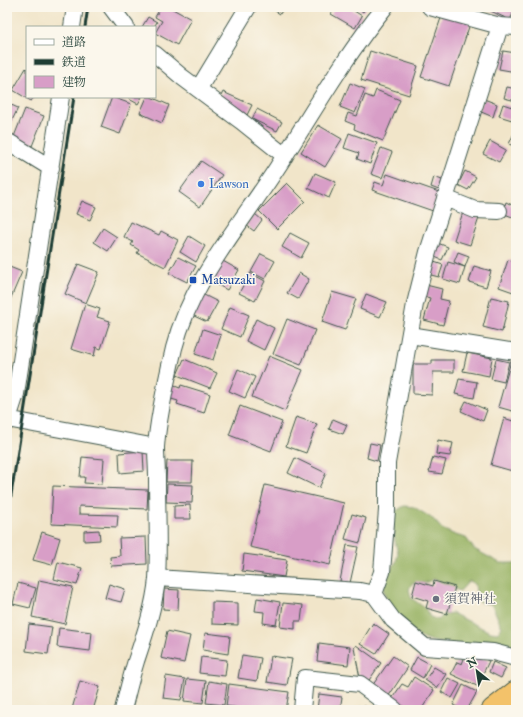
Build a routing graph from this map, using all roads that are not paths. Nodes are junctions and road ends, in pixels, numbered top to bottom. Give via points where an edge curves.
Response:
1 (76, 7) edge
2 (248, 7) edge
3 (385, 7) edge
4 (430, 7) edge
5 (72, 26) edge
6 (500, 26) junction
7 (516, 27) edge
8 (156, 55) edge
9 (199, 88) junction
10 (61, 98) edge
11 (7, 141) edge
12 (285, 156) junction
13 (51, 168) junction
14 (445, 198) junction
15 (499, 211) dead end
16 (410, 335) junction
17 (516, 352) edge
18 (7, 420) edge
19 (156, 447) junction
20 (157, 578) junction
21 (374, 594) junction
22 (516, 658) edge
23 (516, 692) edge
24 (123, 710) edge
25 (302, 710) edge
26 (395, 710) edge
27 (493, 710) edge

1 - 5 street
2 - 9 street
3 - 12 street via 344,63
4 - 6 street
6 - 7 street
6 - 14 street
8 - 9 street
9 - 12 street
10 - 13 street
11 - 13 street
12 - 19 street via 204,275 184,315 169,371
13 - 18 street via 16,394
14 - 15 street via 475,210
14 - 16 street via 428,252
16 - 17 street
16 - 21 street via 388,463 382,572
18 - 19 street
19 - 20 street
20 - 21 street
20 - 24 street via 151,615
21 - 22 street via 393,620 425,647 493,652
23 - 27 highway
25 - 26 street via 305,678 360,684

